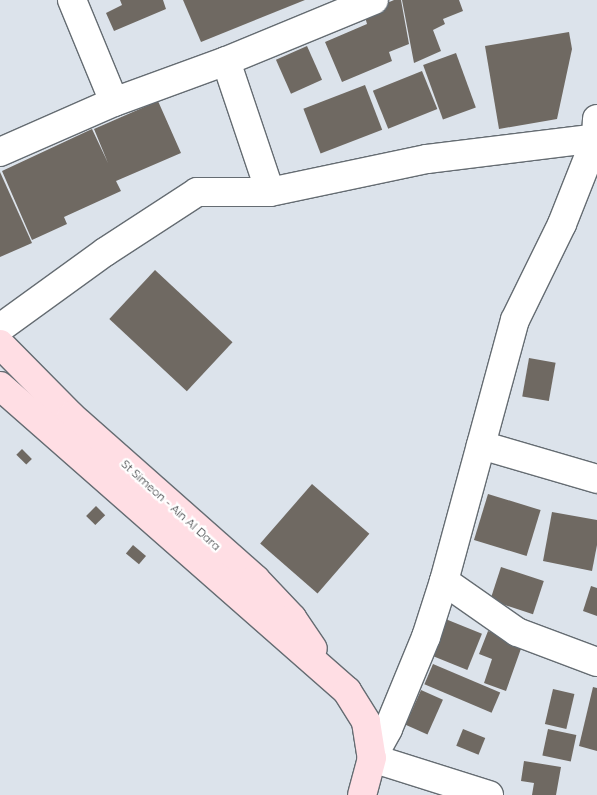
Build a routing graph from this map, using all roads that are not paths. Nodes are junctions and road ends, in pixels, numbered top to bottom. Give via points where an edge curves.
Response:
1 (72, 0) edge
2 (374, 0) edge
3 (226, 61) junction
4 (114, 102) junction
5 (597, 131) edge
6 (0, 152) edge
7 (270, 192) junction
8 (0, 328) edge
9 (0, 344) edge
10 (0, 386) edge
11 (481, 445) junction
12 (597, 479) edge
13 (444, 581) junction
14 (597, 662) edge
15 (331, 675) junction
16 (372, 758) junction
17 (362, 795) edge
18 (488, 795) edge

1 - 4 street
2 - 3 street
3 - 4 street
3 - 7 street
4 - 6 street
5 - 7 street via 427,159
5 - 11 street via 562,224 515,320
7 - 8 street via 197,192 105,252
9 - 15 main road, St Simeon - Ain Al Dara via 71,416 255,579 292,618
10 - 15 main road, St Simeon - Ain Al Dara
11 - 12 street
11 - 13 street
13 - 14 street via 517,632
13 - 16 street via 426,637 388,729
15 - 16 main road, St Simeon - Ain Al Dara via 347,691 366,722
16 - 17 main road, St Simeon - Ain Al Dara
16 - 18 street

